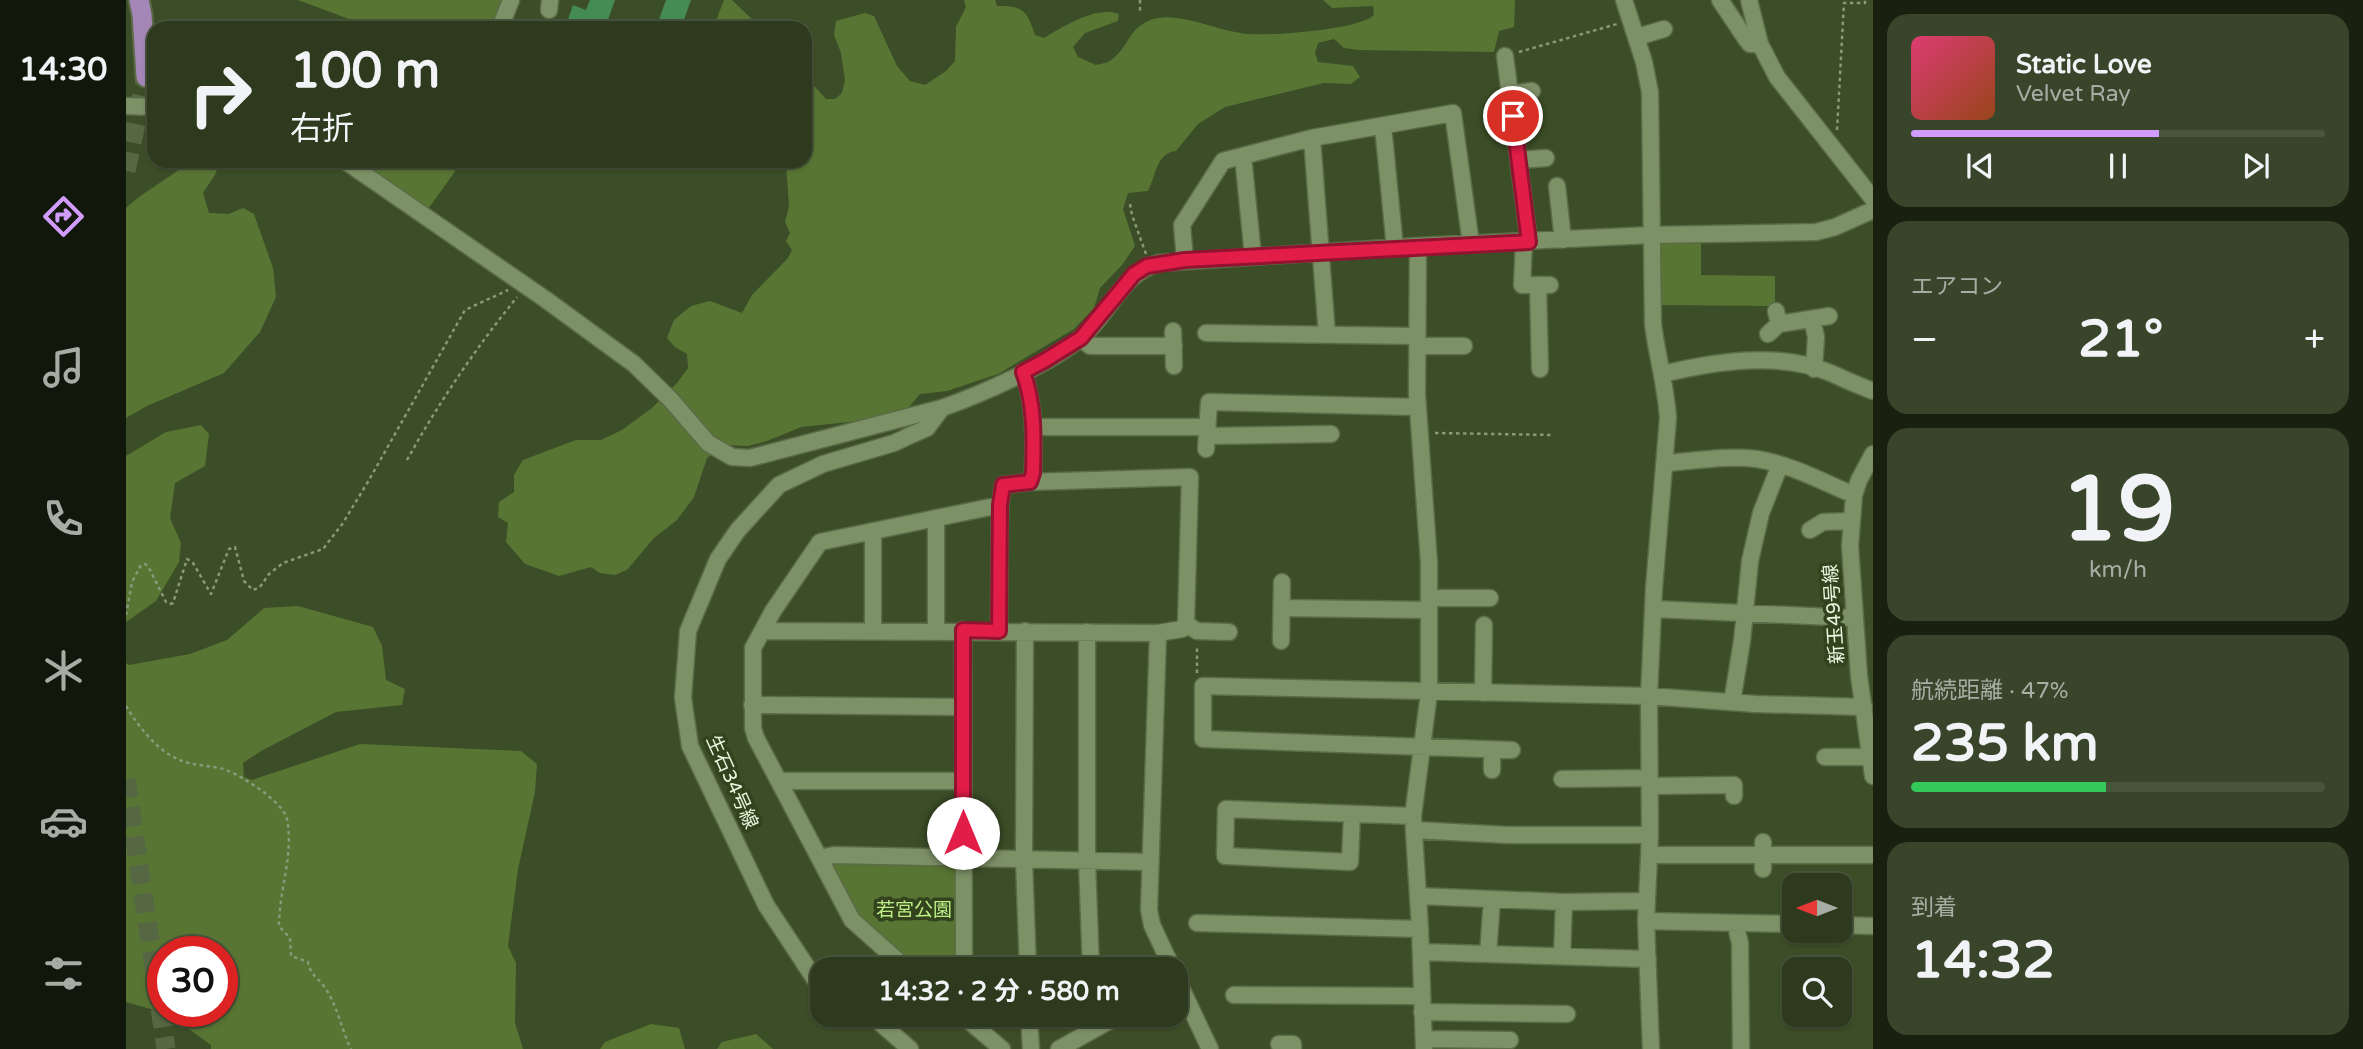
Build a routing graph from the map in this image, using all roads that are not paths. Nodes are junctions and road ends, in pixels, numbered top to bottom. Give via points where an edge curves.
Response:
1 (139, 0) edge
2 (511, 0) edge
3 (1624, 0) edge
4 (1720, 0) edge
5 (1749, 0) edge
6 (503, 21) edge
7 (1664, 29) dead end
8 (1637, 37) junction
9 (1760, 44) junction
10 (1505, 56) road end
11 (146, 77) tunnel mouth
12 (1532, 91) dead end
13 (1510, 94) junction
14 (126, 106) edge
15 (147, 107) edge
16 (1383, 125) junction
17 (1312, 138) junction
18 (1243, 156) junction
19 (1546, 159) dead end
20 (1519, 160) junction
21 (355, 168) edge
22 (1557, 186) dead end
23 (1873, 199) edge
24 (1873, 210) edge
25 (1652, 235) junction
26 (1563, 240) junction
27 (1526, 242) junction
28 (1471, 244) junction
29 (1418, 246) junction
30 (1395, 248) junction
31 (1322, 252) junction
32 (1253, 256) junction
33 (1185, 260) junction
34 (1829, 316) dead end
35 (1812, 319) junction
36 (1774, 323) dead end
37 (1206, 333) dead end
38 (1327, 335) junction
39 (1081, 338) junction
40 (1417, 341) junction
41 (1464, 346) dead end
42 (1545, 362) dead end
43 (1174, 366) dead end
44 (1814, 369) junction
45 (1023, 372) junction
46 (1663, 374) junction
47 (1873, 391) edge
48 (1418, 407) junction
49 (942, 408) junction
50 (1033, 428) junction
51 (1331, 433) dead end
52 (1207, 437) junction
53 (1873, 454) edge
54 (1665, 463) junction
55 (1780, 464) junction
56 (1030, 482) junction
57 (1854, 495) junction
58 (1000, 505) junction
59 (936, 518) junction
60 (1852, 521) junction
61 (1810, 530) dead end
62 (873, 531) junction
63 (1282, 582) dead end
64 (1490, 598) dead end
65 (1429, 604) junction
66 (1282, 608) junction
67 (1653, 609) junction
68 (1744, 613) junction
69 (1854, 618) junction
70 (1484, 625) dead end
71 (1192, 628) junction
72 (963, 630) junction
73 (762, 631) junction
74 (873, 631) junction
75 (936, 631) junction
76 (999, 631) junction
77 (1025, 631) junction
78 (1087, 632) junction
79 (1229, 632) dead end
80 (1157, 633) junction
81 (1281, 640) dead end
82 (1429, 693) junction
83 (1483, 693) junction
84 (1649, 696) junction
85 (1732, 702) junction
86 (752, 705) junction
87 (963, 707) junction
88 (1868, 714) edge
89 (1421, 748) junction
90 (1492, 750) junction
91 (1512, 750) dead end
92 (1825, 757) dead end
93 (1871, 757) junction
94 (1492, 770) dead end
95 (1873, 776) edge
96 (1562, 779) dead end
97 (963, 781) junction
98 (779, 782) junction
99 (1650, 782) junction
100 (1734, 796) dead end
101 (1352, 814) junction
102 (1413, 823) junction
103 (1650, 835) junction
104 (1649, 855) junction
105 (1873, 855) edge
106 (820, 858) junction
107 (963, 859) junction
108 (1024, 860) junction
109 (1087, 861) junction
110 (1150, 862) junction
111 (1418, 896) junction
112 (1492, 899) junction
113 (1647, 901) junction
114 (1564, 902) junction
115 (1646, 921) junction
116 (1197, 923) dead end
117 (1735, 923) junction
118 (1782, 924) edge
119 (1852, 925) edge
120 (1873, 926) edge
121 (1420, 929) junction
122 (1421, 952) junction
123 (1488, 954) junction
124 (1562, 956) junction
125 (893, 957) edge
126 (964, 957) edge
127 (1028, 957) edge
128 (1091, 957) edge
129 (1167, 957) edge
130 (1648, 959) junction
131 (810, 972) edge
132 (1234, 995) dead end
133 (1188, 1003) edge
134 (1422, 1004) junction
135 (1567, 1014) dead end
136 (885, 1027) edge
137 (977, 1027) edge
138 (1030, 1027) edge
139 (1087, 1027) edge
140 (1510, 1039) edge
141 (1424, 1044) edge
142 (910, 1049) edge
143 (1002, 1049) edge
144 (1031, 1049) edge
145 (1059, 1049) edge
146 (1210, 1049) edge
147 (1651, 1049) edge
148 (1741, 1049) edge

1 - 11 main road
2 - 6 street
3 - 8 street
4 - 9 street via 1750,44
5 - 9 street
7 - 8 street
8 - 25 street via 1650,92
9 - 23 street via 1777,77
10 - 13 street
12 - 13 street
13 - 20 street
14 - 15 street
16 - 17 street
16 - 28 street via 1453,113
16 - 30 street
17 - 18 street
17 - 31 street
18 - 32 street
18 - 33 street via 1223,161 1182,225
19 - 20 street
20 - 27 street
21 - 49 street via 634,364 708,443 732,457 760,457
22 - 26 street
24 - 25 street via 1815,232
25 - 26 street
25 - 46 street via 1653,324
26 - 27 street
27 - 28 street
27 - 42 street via 1522,285 1544,285
28 - 29 street
29 - 30 street
29 - 40 street
30 - 31 street
31 - 32 street
31 - 38 street
32 - 33 street
33 - 39 street via 1147,266 1134,274
34 - 35 street
35 - 36 street
35 - 44 street
37 - 38 street
38 - 40 street
39 - 43 street via 1090,346 1173,339
39 - 45 street
40 - 41 street
40 - 48 street
44 - 46 street via 1759,360
44 - 47 street
45 - 49 street
45 - 50 street via 1030,391
46 - 54 street via 1668,418
48 - 52 street via 1209,402
48 - 65 street
49 - 131 street, 生石34号線 via 927,428 911,436 823,464 779,485 718,559 688,631 683,698 690,746 766,905
50 - 52 street
50 - 56 street
51 - 52 street
53 - 57 street, 新玉49号線
54 - 55 street via 1740,458
54 - 67 street
55 - 57 street
55 - 68 street via 1755,534
56 - 58 street via 1003,485
56 - 71 street via 1190,477
57 - 60 street, 新玉49号線
58 - 59 street
58 - 76 street
59 - 62 street
59 - 75 street
60 - 61 street via 1823,522
60 - 69 street, 新玉49号線
62 - 73 street via 820,542
62 - 74 street
63 - 66 street
64 - 65 street
65 - 66 street
65 - 82 street
66 - 81 street
67 - 68 street
67 - 84 street
68 - 69 street
68 - 85 street
69 - 88 street, 新玉49号線
70 - 83 street
71 - 79 street
71 - 80 street
72 - 75 street
72 - 76 street
72 - 87 street
73 - 74 street
73 - 86 street via 753,648
74 - 75 street
76 - 77 street
77 - 78 street
77 - 108 street
78 - 80 street
78 - 109 street
80 - 110 street
82 - 83 street
82 - 89 street
82 - 89 street via 1203,686 1203,739
83 - 84 street
84 - 85 street
84 - 99 street
85 - 88 street
86 - 87 street
86 - 98 street via 756,738
87 - 97 street
88 - 93 street, 新玉49号線
89 - 90 street
89 - 102 street
90 - 91 street
90 - 94 street
92 - 93 street
93 - 95 street, 新玉49号線
96 - 99 street
97 - 98 street
97 - 107 street
98 - 106 street
99 - 100 street via 1734,785
99 - 103 street
101 - 101 street via 1226,809 1225,856 1350,862
101 - 102 street
102 - 103 street via 1508,835
102 - 111 street
103 - 104 street
104 - 105 street
104 - 113 street
106 - 107 street
106 - 125 street via 857,926
107 - 108 street
107 - 126 street
108 - 109 street
108 - 127 street
109 - 110 street
109 - 128 street
110 - 129 street via 1150,917
111 - 112 street
111 - 121 street
112 - 114 street
112 - 123 street
113 - 114 street
113 - 115 street
114 - 124 street
115 - 117 street
115 - 130 street
116 - 121 street
117 - 118 street
117 - 148 street via 1740,943 1735,1011
119 - 120 street
121 - 122 street
122 - 123 street
122 - 134 street
123 - 124 street
124 - 130 street
130 - 147 street
132 - 134 street
133 - 146 street
134 - 135 street
134 - 141 street
136 - 142 street
137 - 143 street
138 - 144 street
139 - 145 street
140 - 141 street

